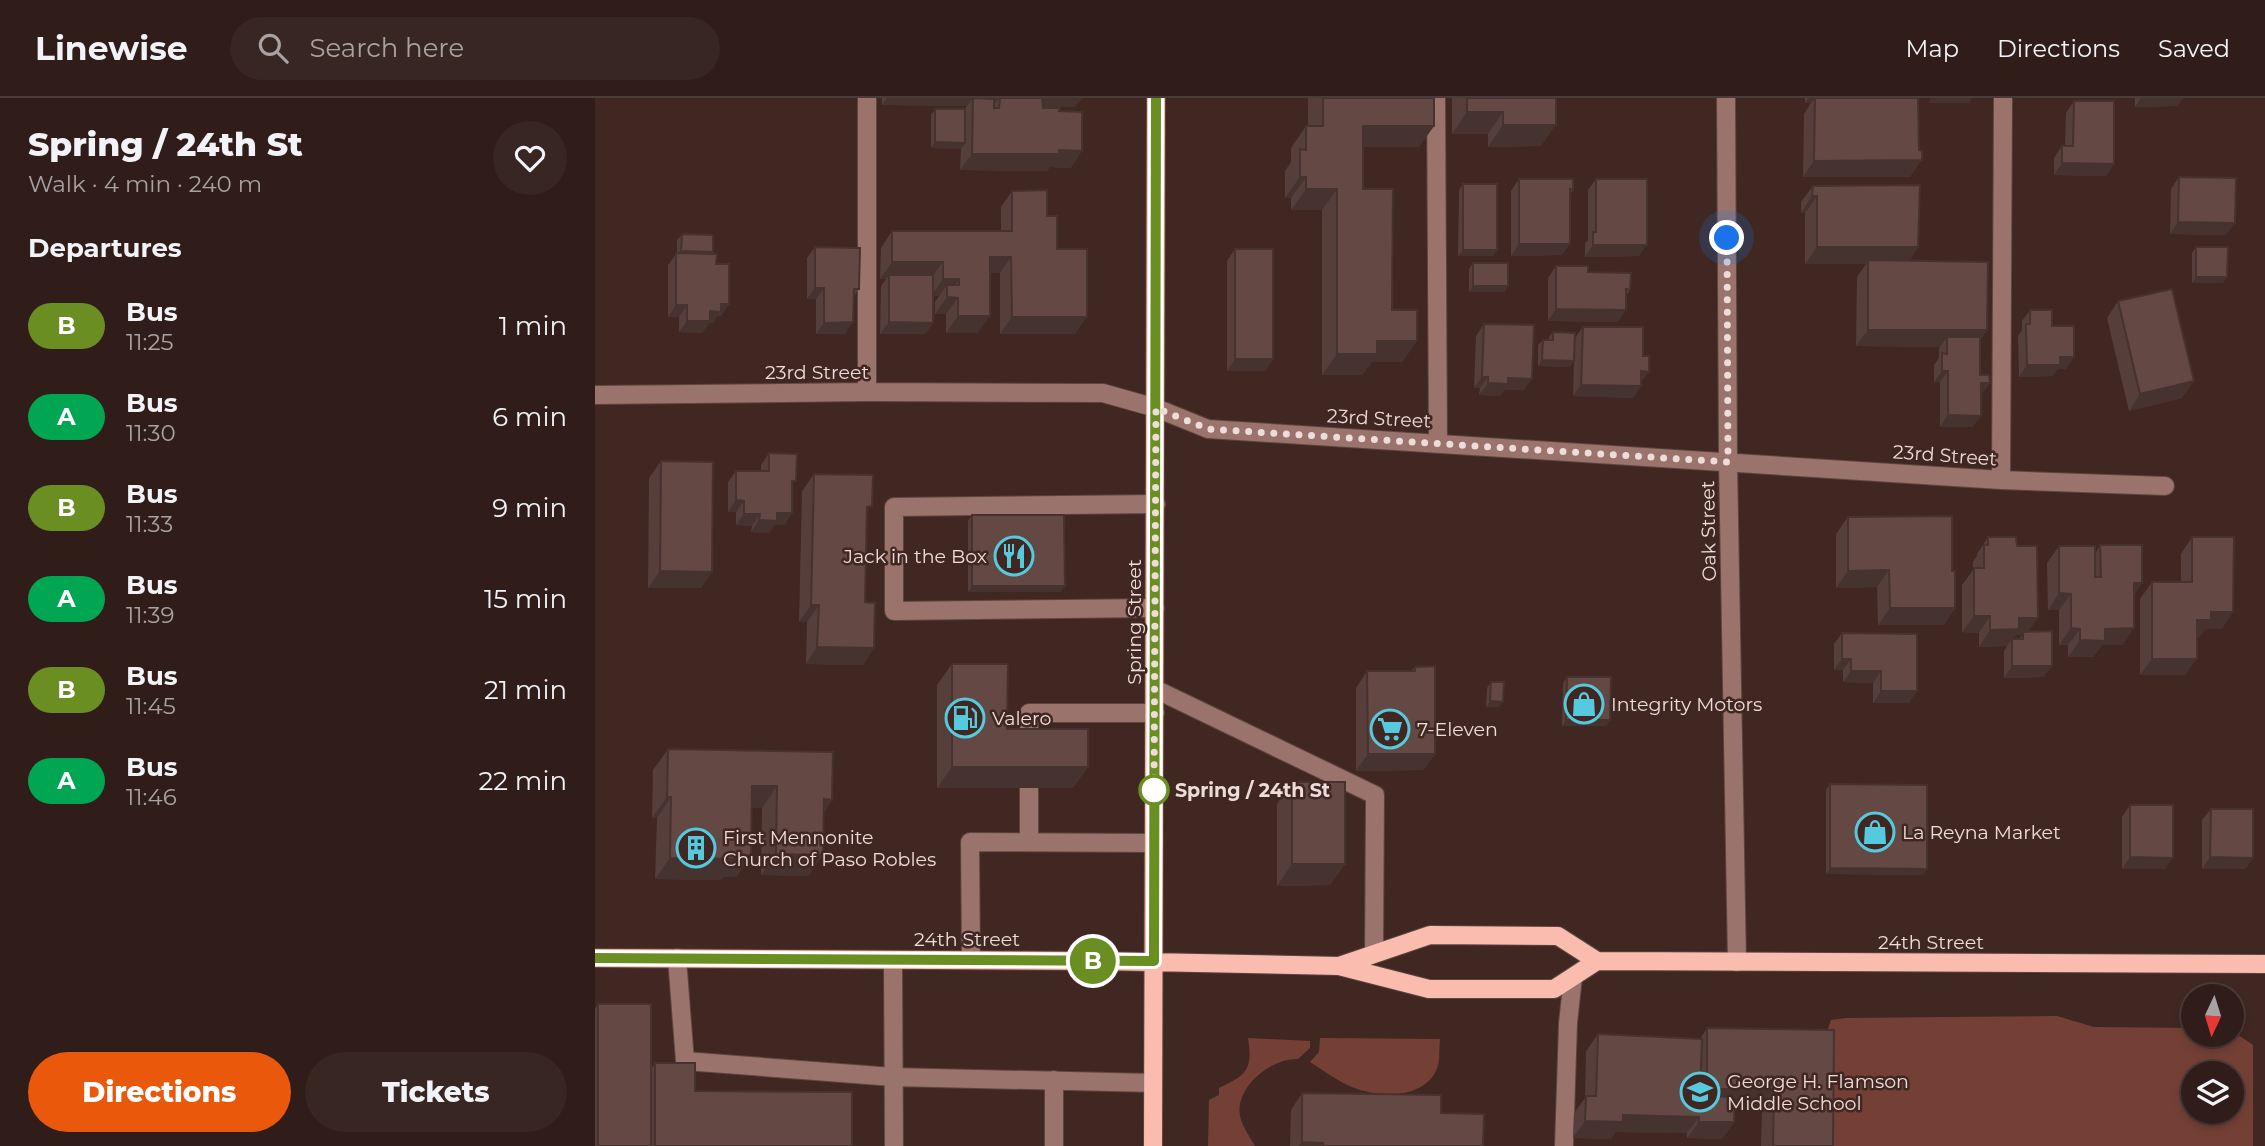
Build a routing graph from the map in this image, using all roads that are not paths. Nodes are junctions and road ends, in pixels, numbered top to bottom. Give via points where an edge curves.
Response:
1 (867, 98) edge
2 (1156, 98) edge
3 (1436, 98) edge
4 (1726, 98) edge
5 (2003, 98) edge
6 (867, 392) junction
7 (595, 395) edge
8 (1156, 408) junction
9 (1438, 443) junction
10 (1728, 462) junction
11 (2001, 480) junction
12 (2165, 486) dead end
13 (1156, 504) junction
14 (1155, 608) junction
15 (1155, 690) junction
16 (1155, 713) junction
17 (1029, 751) edge
18 (1029, 788) edge
19 (1029, 842) junction
20 (1154, 843) junction
21 (1374, 953) junction
22 (595, 958) edge
23 (677, 958) junction
24 (893, 960) junction
25 (971, 960) junction
26 (1154, 961) junction
27 (1597, 961) junction
28 (1737, 962) junction
29 (2265, 964) edge
30 (1339, 966) junction
31 (1573, 977) junction
32 (893, 1077) junction
33 (1054, 1080) junction
34 (1153, 1083) junction
35 (894, 1146) edge
36 (1054, 1146) edge
37 (1153, 1146) edge
38 (1563, 1146) edge

1 - 6 street
2 - 8 main road, Spring Street
3 - 9 street
4 - 10 street, Oak Street
5 - 11 street
6 - 7 street, 23rd Street
6 - 8 street, 23rd Street via 1103,394
8 - 9 street, 23rd Street via 1208,429
8 - 13 main road, Spring Street
9 - 10 street, 23rd Street
10 - 11 street, 23rd Street
10 - 28 street, Oak Street
11 - 12 street, 23rd Street
13 - 14 main road, Spring Street
13 - 14 street via 894,507 894,611
14 - 15 main road, Spring Street
15 - 16 main road, Spring Street
15 - 21 street via 1375,795
16 - 17 street via 1029,713
16 - 20 main road, Spring Street
18 - 19 street
19 - 20 street
19 - 25 street via 970,842
20 - 26 main road, Spring Street
21 - 27 main road, 24th Street via 1430,935 1558,936
21 - 30 main road, 24th Street
22 - 23 main road, 24th Street
23 - 24 main road, 24th Street
23 - 32 street via 685,1061
24 - 25 main road, 24th Street
24 - 32 street
25 - 26 main road, 24th Street
26 - 30 main road, 24th Street
26 - 34 main road, Spring Street
27 - 28 main road, 24th Street
27 - 31 main road, 24th Street
28 - 29 main road, 24th Street
30 - 31 main road, 24th Street via 1429,989 1554,989
31 - 38 street
32 - 33 street
32 - 35 street
33 - 34 street
33 - 36 street
34 - 37 main road, Spring Street

